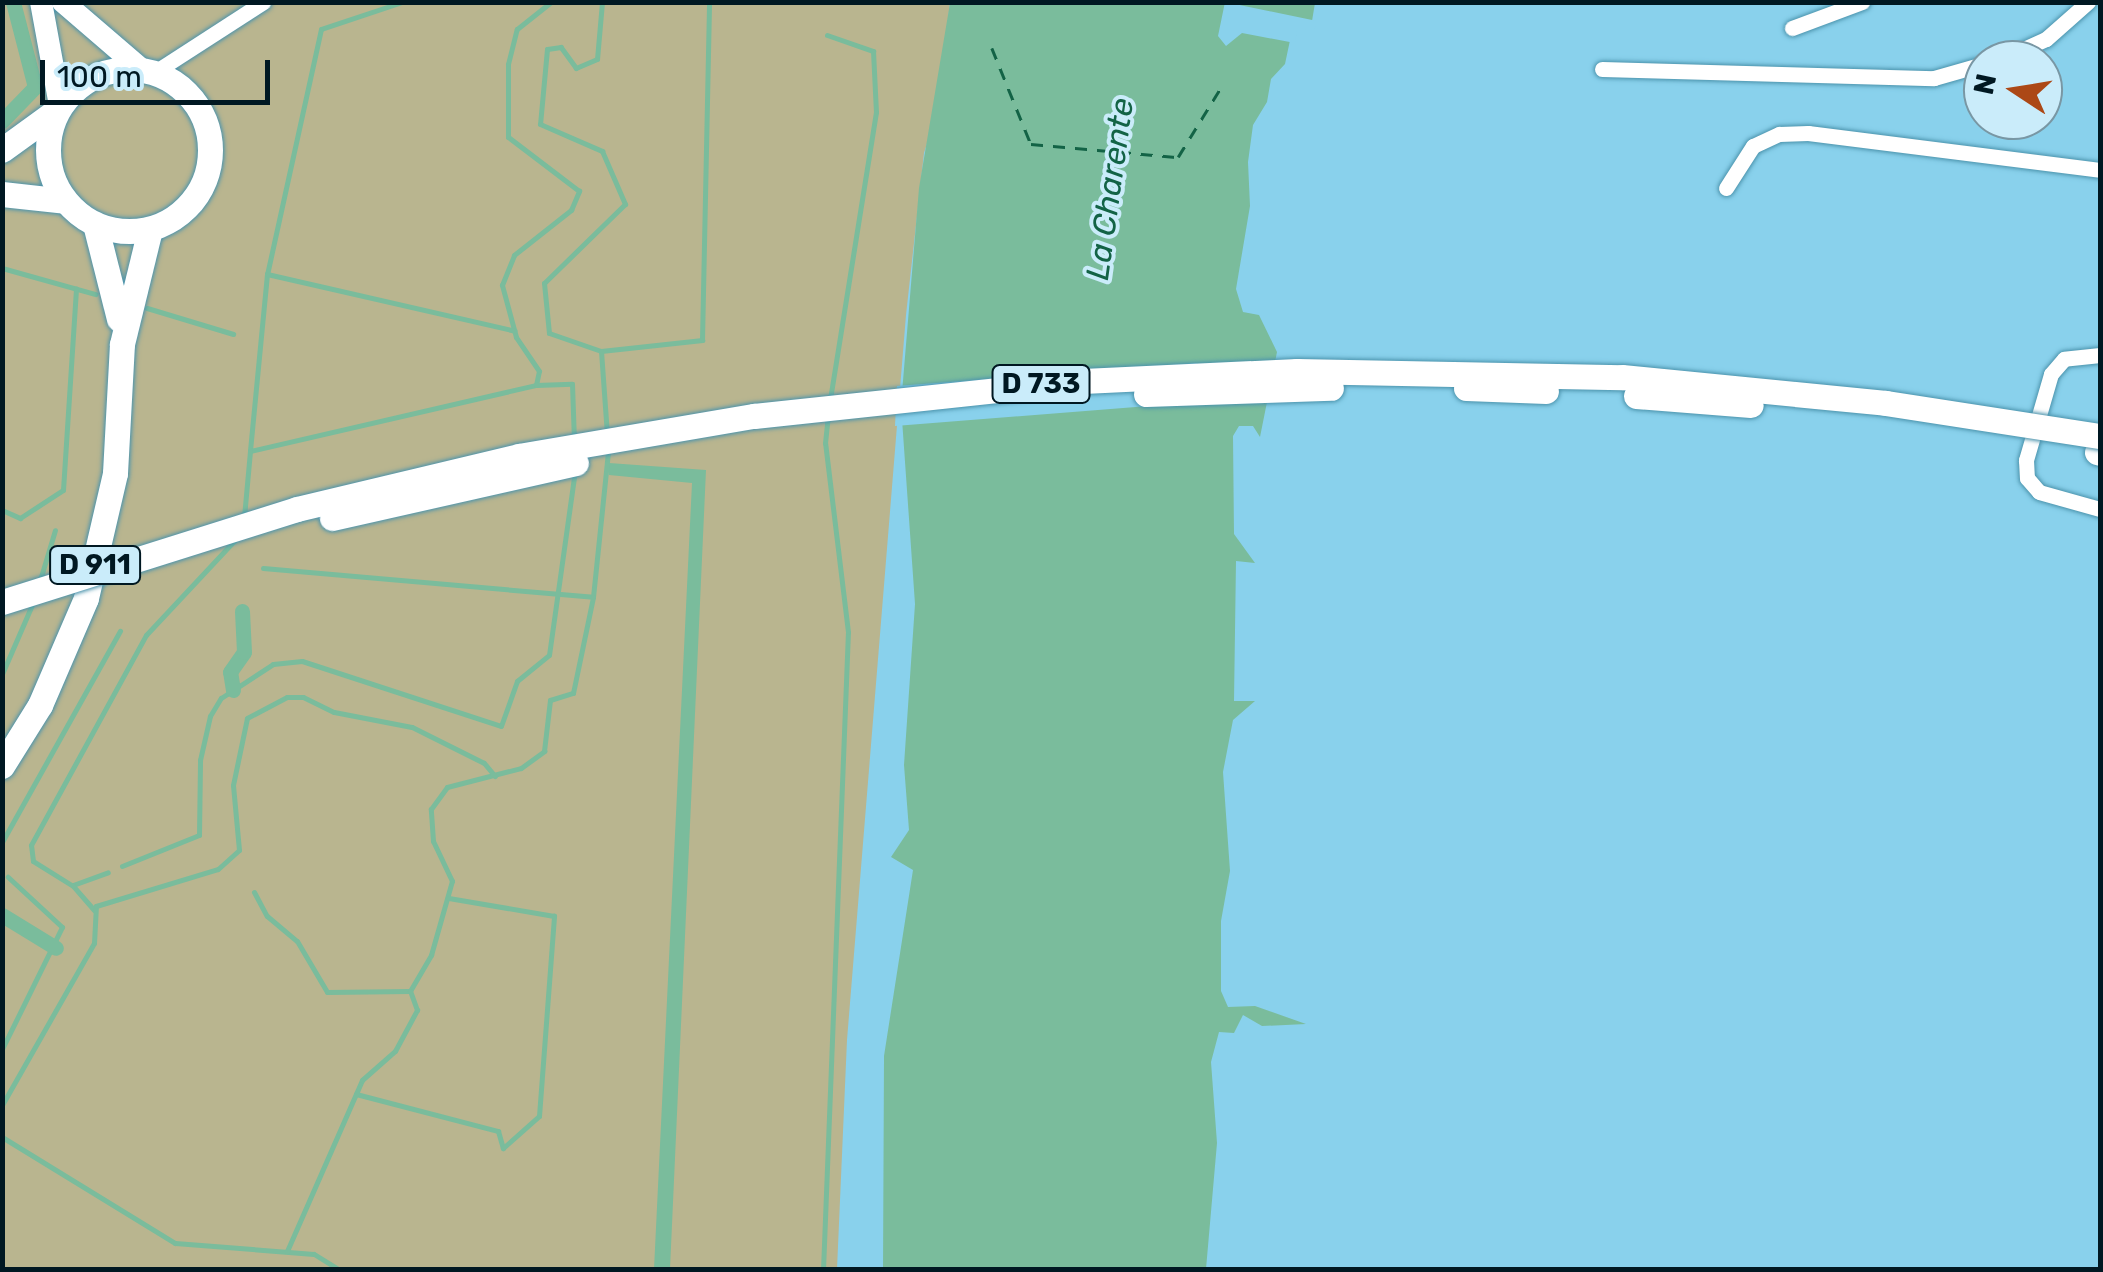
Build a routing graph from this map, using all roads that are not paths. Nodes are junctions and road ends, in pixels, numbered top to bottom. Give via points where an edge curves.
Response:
1 (41, 2) edge
2 (63, 2) edge
3 (263, 2) edge
4 (1862, 2) edge
5 (2088, 2) edge
6 (1792, 28) dead end
7 (2044, 40) edge
8 (1602, 70) dead end
9 (1963, 70) edge
10 (148, 71) junction
11 (59, 108) junction
12 (2, 150) edge
13 (2100, 170) edge
14 (1726, 188) dead end
15 (2, 194) edge
16 (65, 201) junction
17 (95, 224) junction
18 (150, 228) junction
19 (122, 344) junction
20 (2100, 355) edge
21 (2100, 444) edge
22 (2100, 510) edge
23 (2, 602) edge
24 (2, 619) edge
25 (2, 766) edge

1 - 11 main road
2 - 10 main road
3 - 10 street
4 - 6 street
5 - 7 street
8 - 9 street via 1934,78
10 - 11 main road via 90,78
10 - 18 main road via 196,104 210,156 190,204
11 - 12 main road
11 - 16 main road via 48,157
13 - 14 street via 1779,134 1753,146
15 - 16 main road
16 - 17 main road
17 - 18 main road
17 - 19 main road, D 911 via 109,262
18 - 19 main road, D 911
19 - 25 main road, D 911 via 115,473 86,598 40,705
20 - 22 street via 2064,359 2051,374 2026,460 2027,478 2040,492
21 - 23 main road, D 733, bridge via 1869,401 1622,378 1297,371 1082,381 754,416 518,456 297,509
21 - 24 main road, D 733, bridge via 1619,394 1428,387 1084,398 848,420 505,477 264,536

